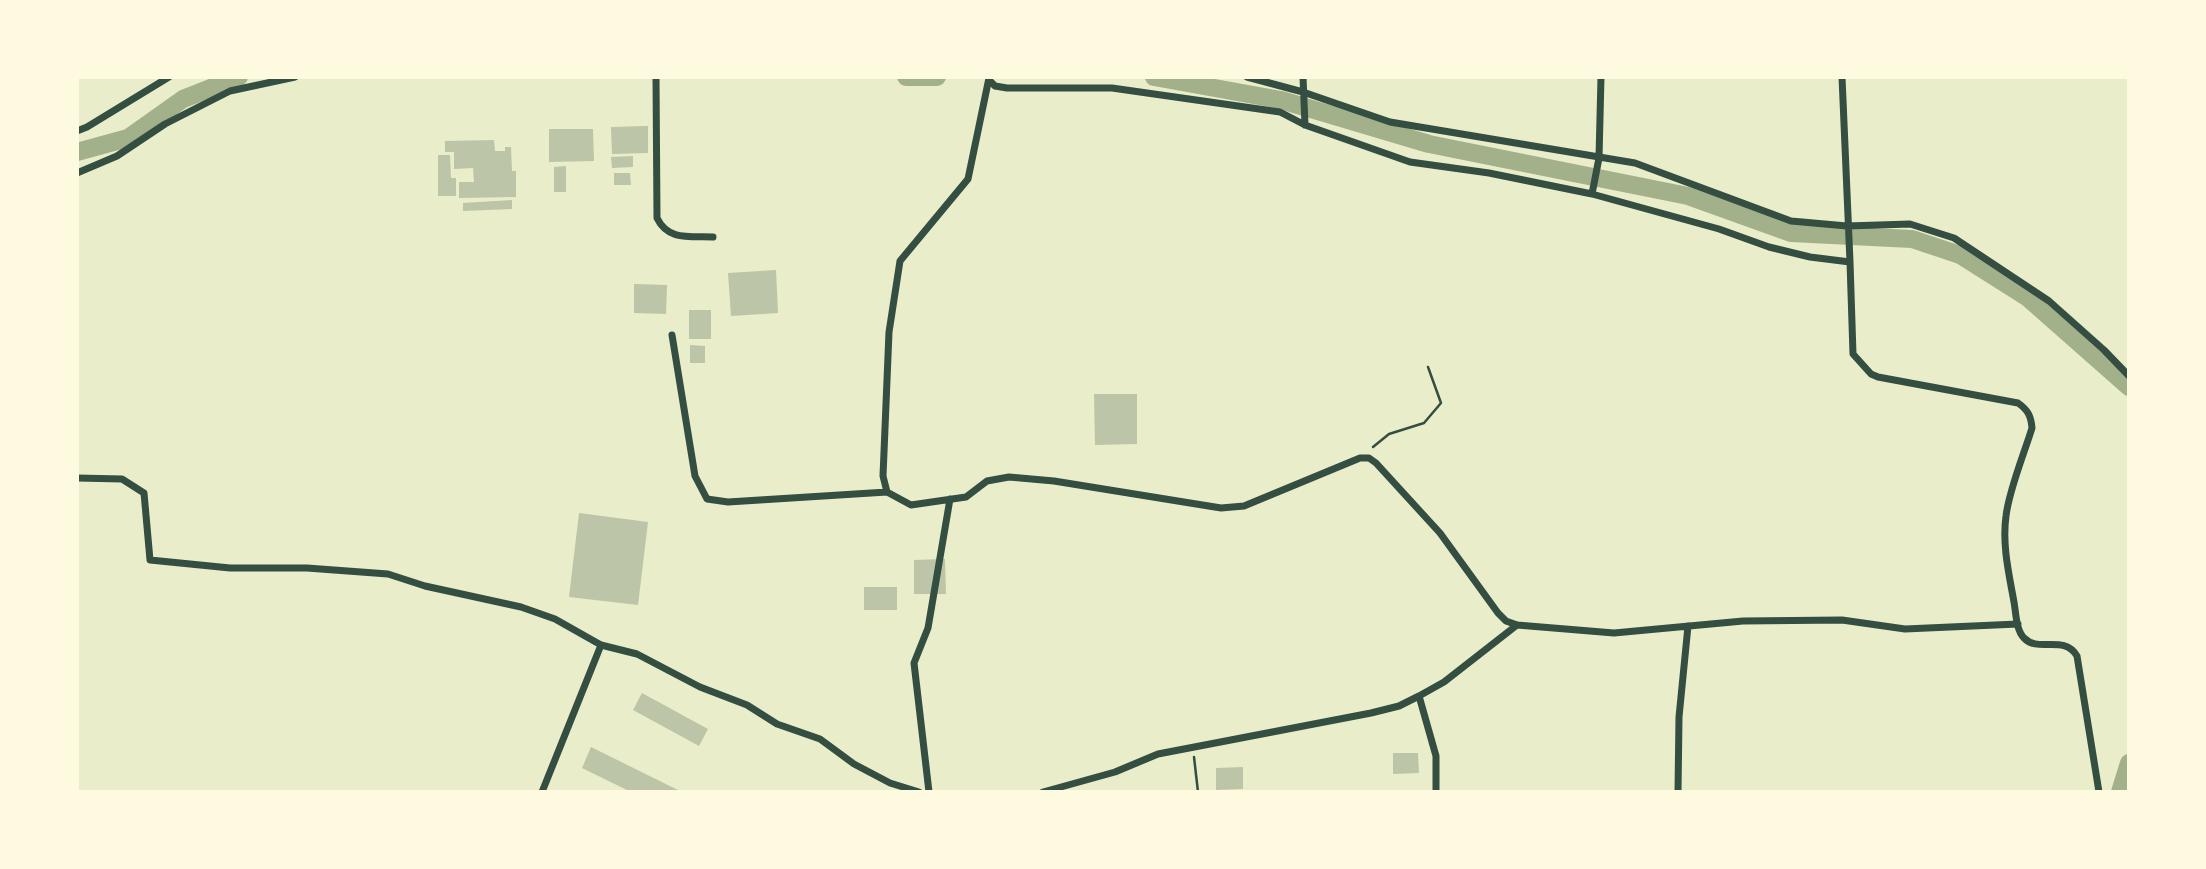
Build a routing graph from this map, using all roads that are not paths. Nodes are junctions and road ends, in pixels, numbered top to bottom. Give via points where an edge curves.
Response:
1 (169, 77) edge
2 (295, 77) edge
3 (656, 77) edge
4 (1247, 77) edge
5 (1303, 77) edge
6 (1601, 77) edge
7 (1842, 77) edge
8 (989, 79) edge
9 (1303, 92) junction
10 (1305, 125) junction
11 (77, 131) edge
12 (1599, 158) junction
13 (77, 173) edge
14 (1592, 194) junction
15 (1847, 226) junction
16 (713, 236) dead end
17 (1850, 262) junction
18 (672, 335) dead end
19 (2129, 376) edge
20 (77, 478) edge
21 (887, 492) junction
22 (950, 499) junction
23 (2018, 624) junction
24 (1517, 625) junction
25 (1688, 626) junction
26 (601, 645) junction
27 (1419, 696) junction
28 (542, 792) edge
29 (919, 792) edge
30 (929, 792) edge
31 (1042, 792) edge
32 (1436, 792) edge
33 (1678, 792) edge
34 (2099, 792) edge

1 - 11 street
2 - 13 street via 230,91 165,124 117,156
3 - 16 street via 657,218 662,228 674,235
4 - 9 street
5 - 9 street
6 - 12 street
7 - 15 street
8 - 10 street via 995,86 1007,88 1112,88 1220,102 1280,112
8 - 21 street via 968,180 900,261 889,332 883,476
9 - 10 street
9 - 12 street via 1390,122
10 - 14 street via 1409,162
12 - 14 street
12 - 15 street via 1635,163 1791,222
14 - 17 street via 1769,247
15 - 17 street
15 - 19 street via 1910,224 1954,238 2049,301
17 - 23 street via 1853,354 1871,374 2018,403 2031,417 2032,428 2006,515 2005,549
18 - 21 street via 695,476 707,499 728,502
20 - 26 street via 122,479 144,493 150,560 388,574 521,607 555,619
21 - 22 street via 911,505
22 - 24 street via 966,497 987,481 1009,477 1221,508 1244,506 1369,458 1440,533 1498,613
22 - 30 street via 928,628 914,663
23 - 25 street via 1905,629 1842,620
23 - 34 street via 2023,638 2032,643 2064,645 2077,656
24 - 25 street via 1614,633
24 - 27 street
25 - 33 street via 1679,717
26 - 28 street
26 - 29 street via 638,654 777,724 820,739 890,783
27 - 31 street via 1371,713 1158,754 1115,772
27 - 32 street via 1436,756

